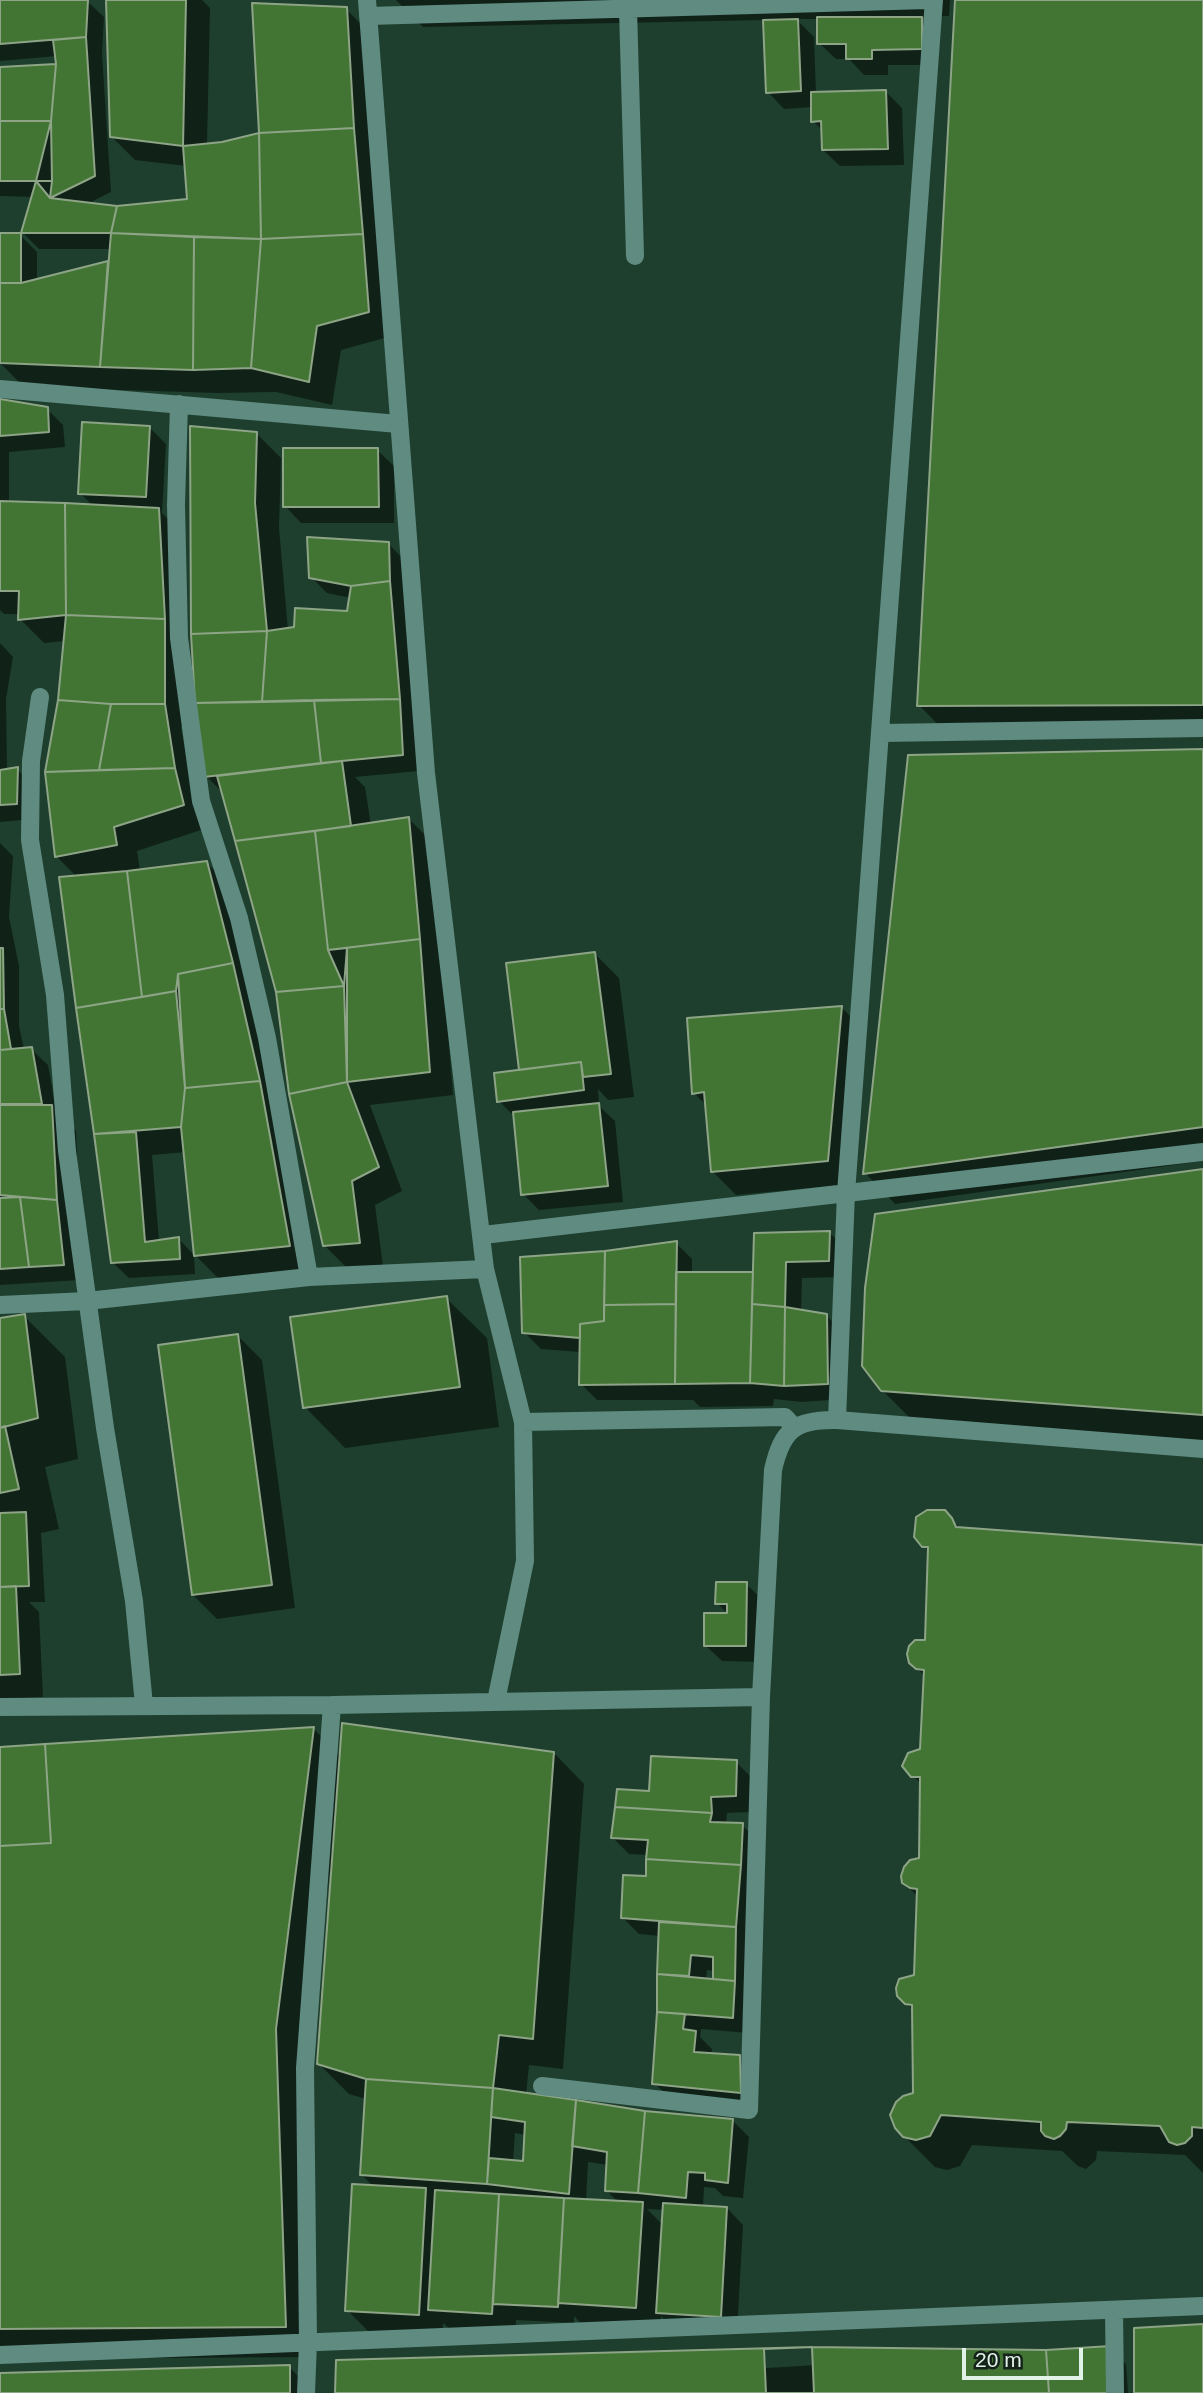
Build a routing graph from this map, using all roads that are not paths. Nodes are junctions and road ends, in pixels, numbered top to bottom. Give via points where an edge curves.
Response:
1 (931, 0) edge
2 (367, 8) edge
3 (628, 9) junction
4 (635, 256) dead end
5 (0, 389) edge
6 (179, 404) junction
7 (398, 424) junction
8 (40, 697) dead end
9 (1203, 727) edge
10 (882, 733) junction
11 (1203, 1152) edge
12 (846, 1193) junction
13 (483, 1235) junction
14 (485, 1269) junction
15 (309, 1277) junction
16 (86, 1301) junction
17 (0, 1306) edge
18 (837, 1420) junction
19 (523, 1422) junction
20 (794, 1427) junction
21 (1203, 1449) edge
22 (761, 1697) junction
23 (496, 1701) junction
24 (144, 1705) junction
25 (332, 1705) junction
26 (0, 1707) edge
27 (542, 2086) dead end
28 (1203, 2306) edge
29 (1114, 2310) junction
30 (308, 2342) junction
31 (0, 2355) edge
32 (306, 2393) edge
33 (1115, 2393) edge

1 - 3 street
1 - 10 street
2 - 3 street
2 - 7 street
3 - 4 street
5 - 6 street
6 - 7 street
6 - 15 street via 179,638 201,801 239,918 264,1024
7 - 13 street via 426,773
8 - 16 street via 31,761 30,840 55,995 67,1151
9 - 10 street
10 - 12 street
11 - 12 street
12 - 13 street
12 - 18 street
13 - 14 street
14 - 15 street
14 - 19 street
15 - 16 street
16 - 17 street
16 - 24 street via 134,1601
18 - 20 street via 817,1419
18 - 21 street
19 - 20 street via 785,1417
19 - 23 street via 525,1562
20 - 22 street via 779,1444 773,1470
22 - 23 street
22 - 27 street via 749,2110
23 - 25 street
24 - 25 street
24 - 26 street
25 - 30 street via 305,2068
28 - 29 street
29 - 30 street
29 - 33 street
30 - 31 street
30 - 32 street

